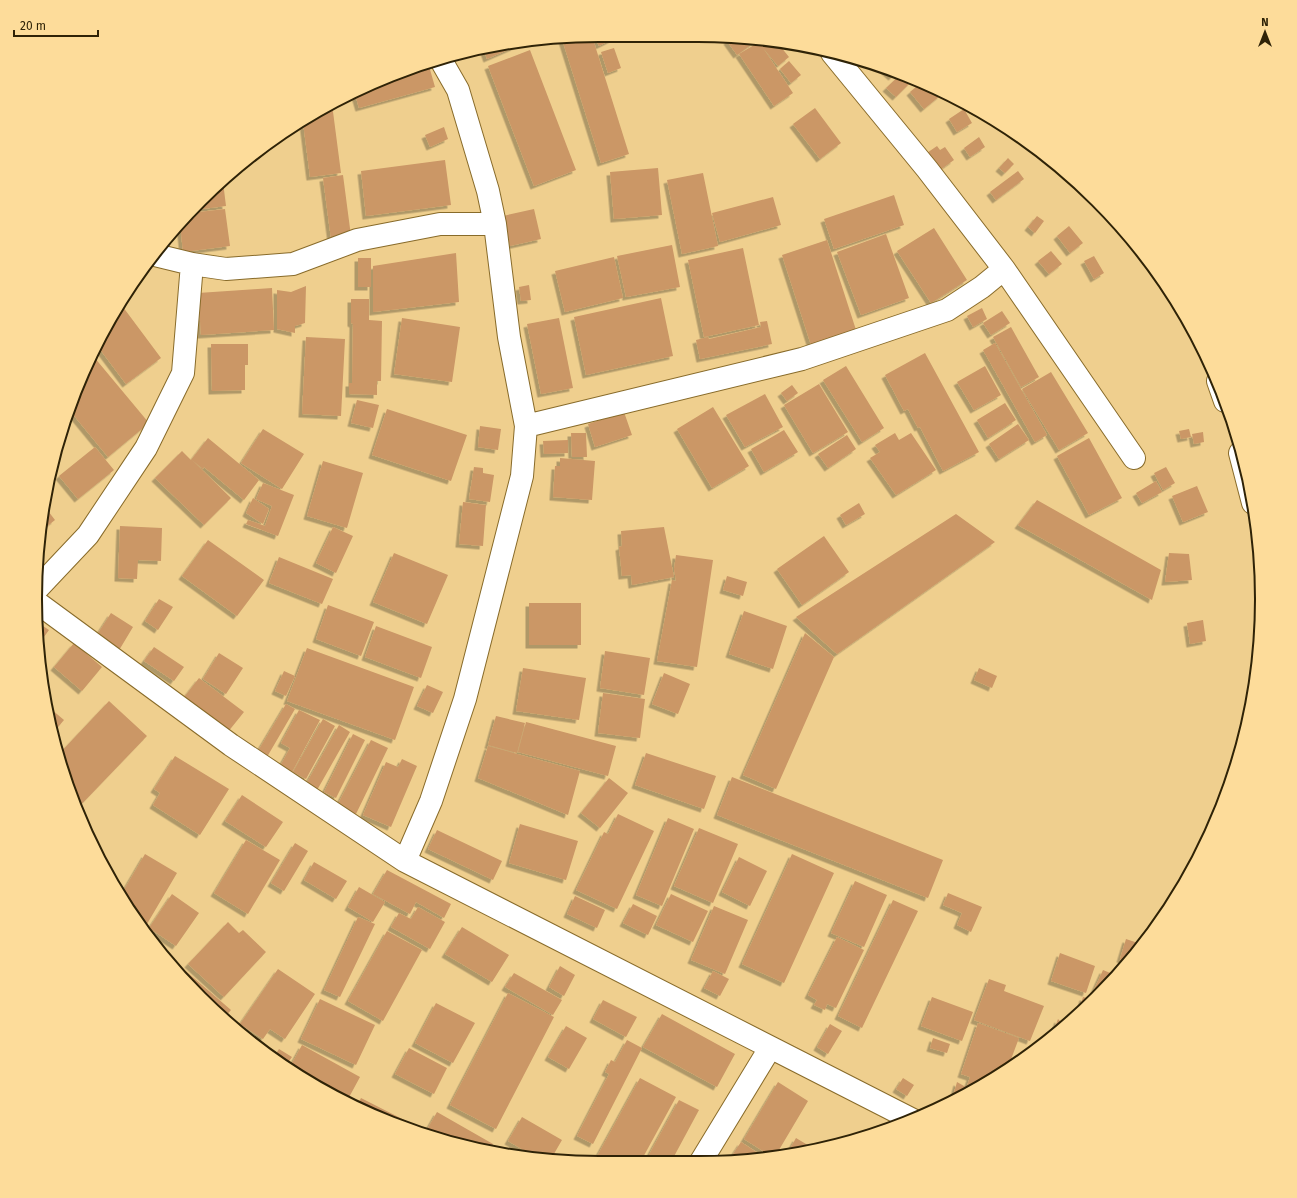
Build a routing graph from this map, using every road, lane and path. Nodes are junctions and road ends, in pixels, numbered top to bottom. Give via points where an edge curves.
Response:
1 (838, 60) edge
2 (443, 65) edge
3 (495, 224) junction
4 (160, 256) edge
5 (192, 264) junction
6 (1004, 269) junction
7 (526, 426) junction
8 (1134, 458) dead end
9 (42, 583) edge
10 (42, 606) edge
11 (405, 861) junction
12 (770, 1048) junction
13 (905, 1116) edge
14 (704, 1156) edge

1 - 6 street
2 - 3 street via 458,90 488,191
3 - 5 street via 440,224 357,240 292,264 226,269
3 - 7 street via 509,337
4 - 5 street
5 - 9 street via 184,373 146,448 88,535
6 - 7 street via 947,310 802,359
6 - 8 street
7 - 11 street via 522,476 465,699 431,801
10 - 11 street via 231,745
11 - 12 street
12 - 13 street
12 - 14 street

